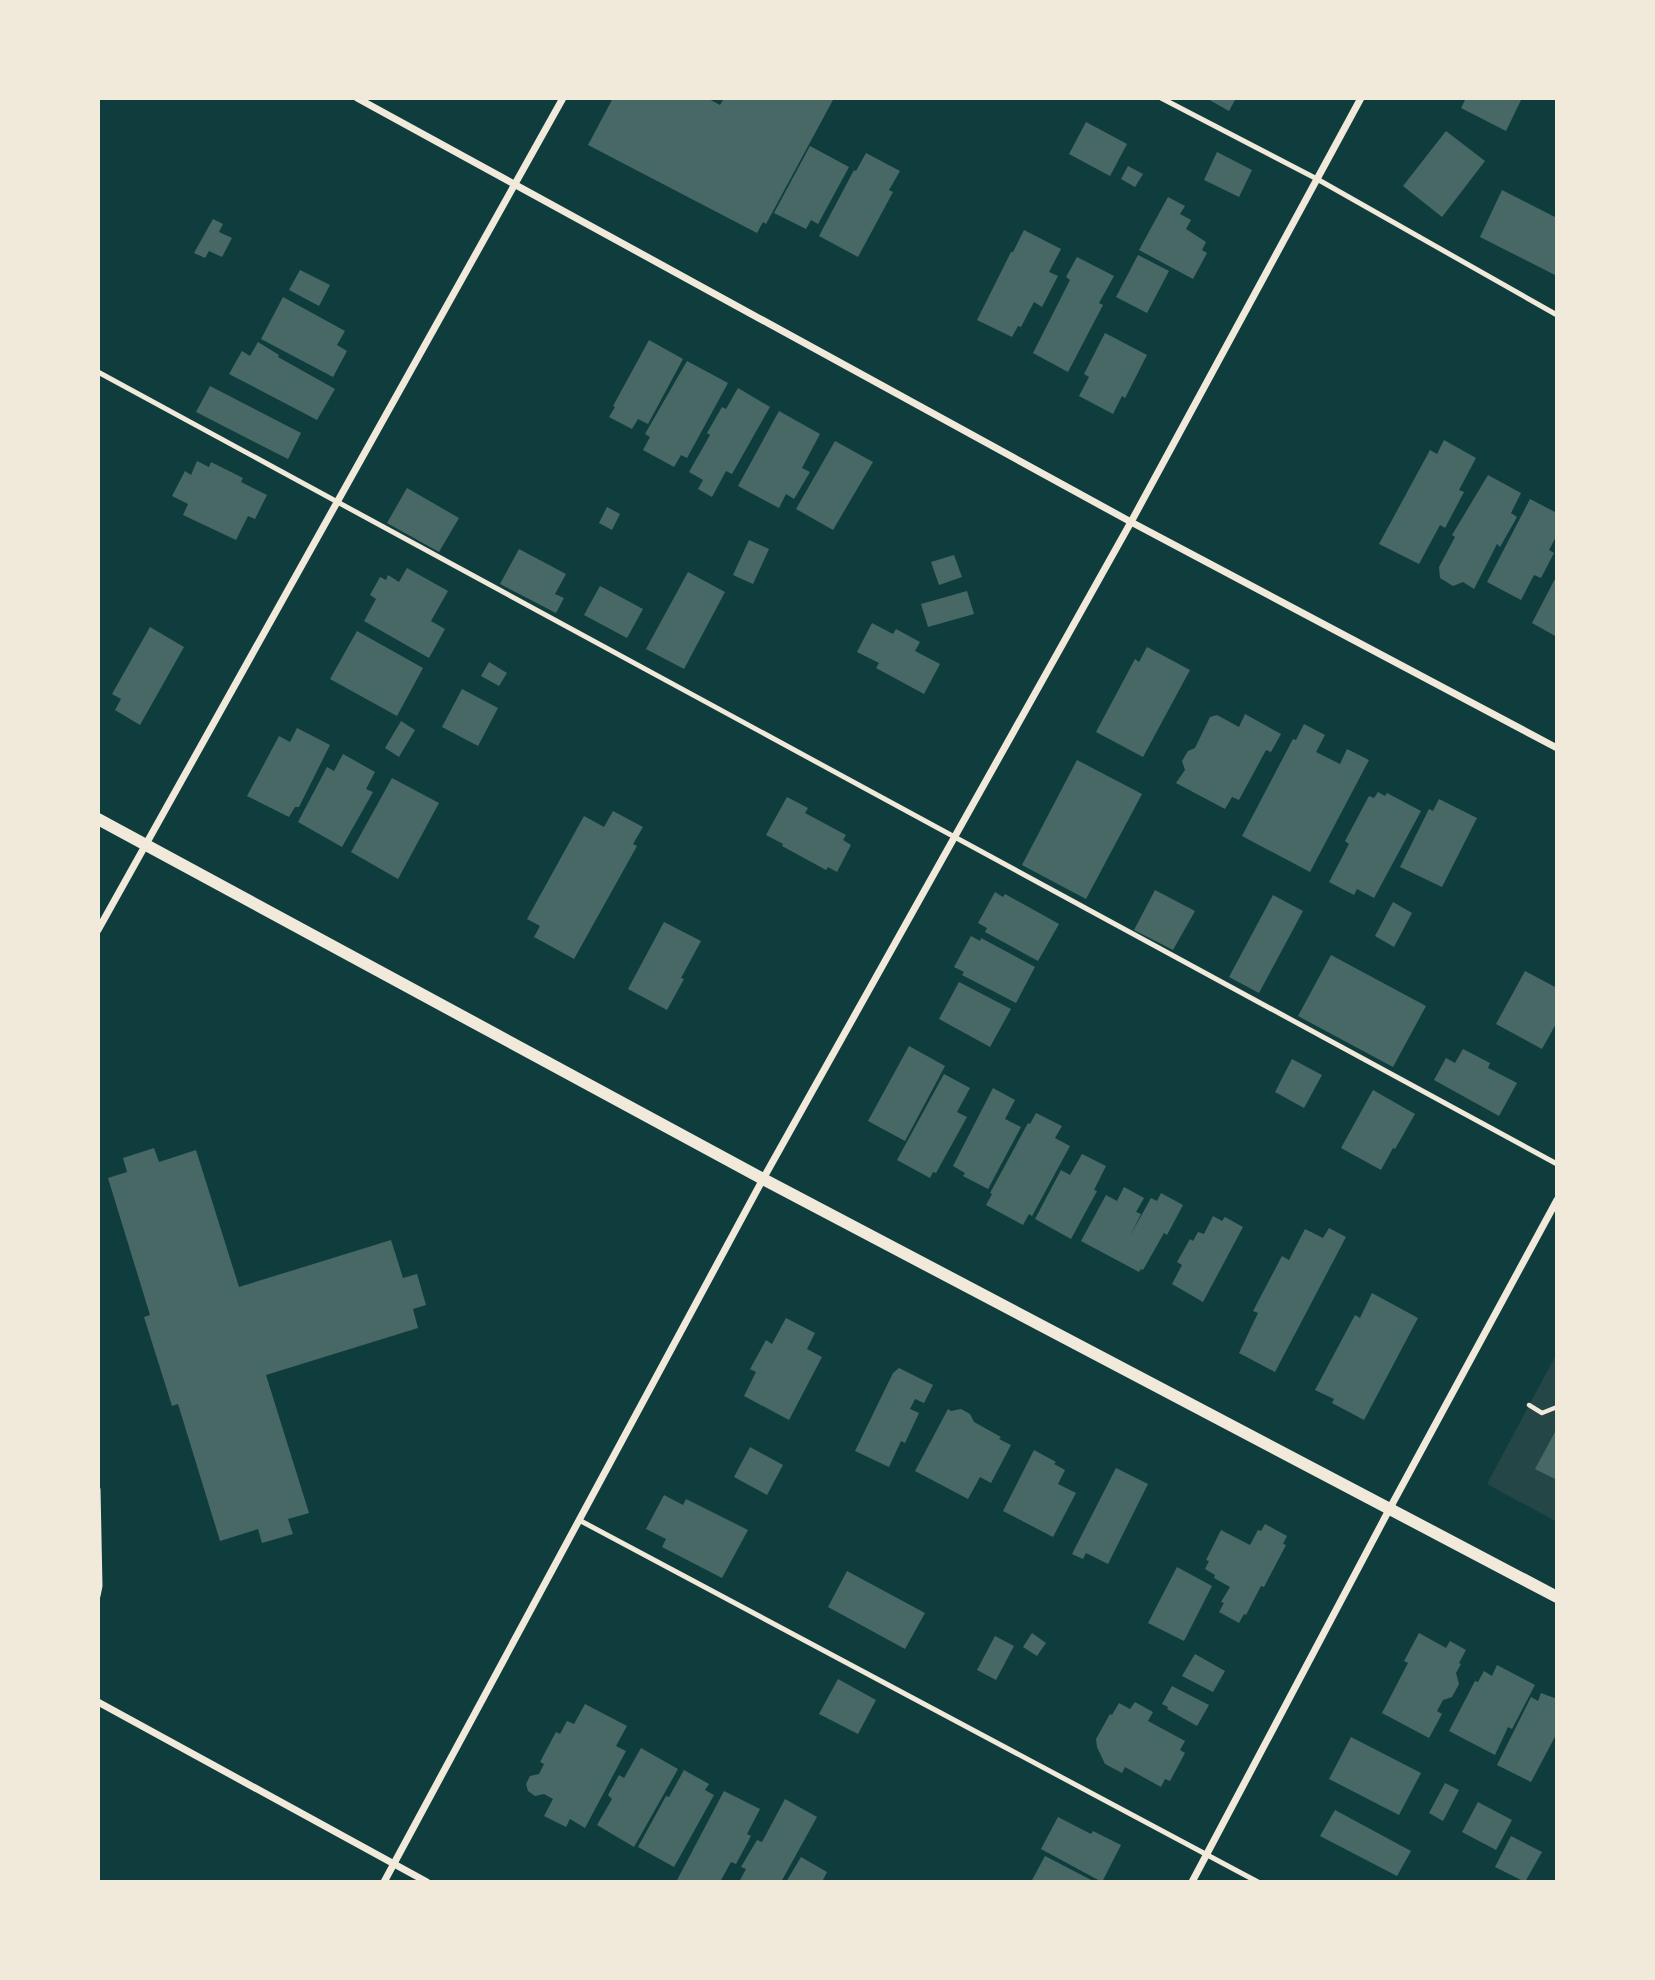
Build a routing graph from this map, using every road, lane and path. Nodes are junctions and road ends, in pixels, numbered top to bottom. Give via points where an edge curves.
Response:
1 (357, 98) edge
2 (563, 98) edge
3 (1161, 98) edge
4 (1361, 98) edge
5 (1317, 179) junction
6 (515, 184) junction
7 (1557, 315) edge
8 (98, 372) edge
9 (337, 502) junction
10 (1131, 522) junction
11 (1557, 748) edge
12 (98, 820) edge
13 (954, 837) junction
14 (146, 845) junction
15 (98, 929) edge
16 (1557, 1164) edge
17 (763, 1178) junction
18 (1557, 1200) edge
19 (1529, 1405) dead end
20 (1557, 1406) edge
21 (98, 1489) edge
22 (1390, 1508) junction
23 (579, 1520) junction
24 (98, 1596) edge
25 (1557, 1597) edge
26 (98, 1702) edge
27 (1206, 1854) junction
28 (394, 1864) junction
29 (384, 1882) edge
30 (427, 1882) edge
31 (1192, 1882) edge
32 (1258, 1882) edge

1 - 6 street
2 - 6 street
3 - 5 lane
4 - 5 street
5 - 7 lane
5 - 10 street
6 - 9 street
6 - 10 street
8 - 9 lane
9 - 13 lane
9 - 14 street
10 - 11 street
10 - 13 street
12 - 14 street
13 - 16 lane
13 - 17 street
14 - 15 street
14 - 17 street
17 - 22 street
17 - 23 street
18 - 22 street
19 - 20 path via 1542,1413
21 - 24 lane
22 - 25 street
22 - 27 street
23 - 27 lane
23 - 28 street
26 - 28 street
27 - 31 street
27 - 32 lane
28 - 29 street
28 - 30 street

